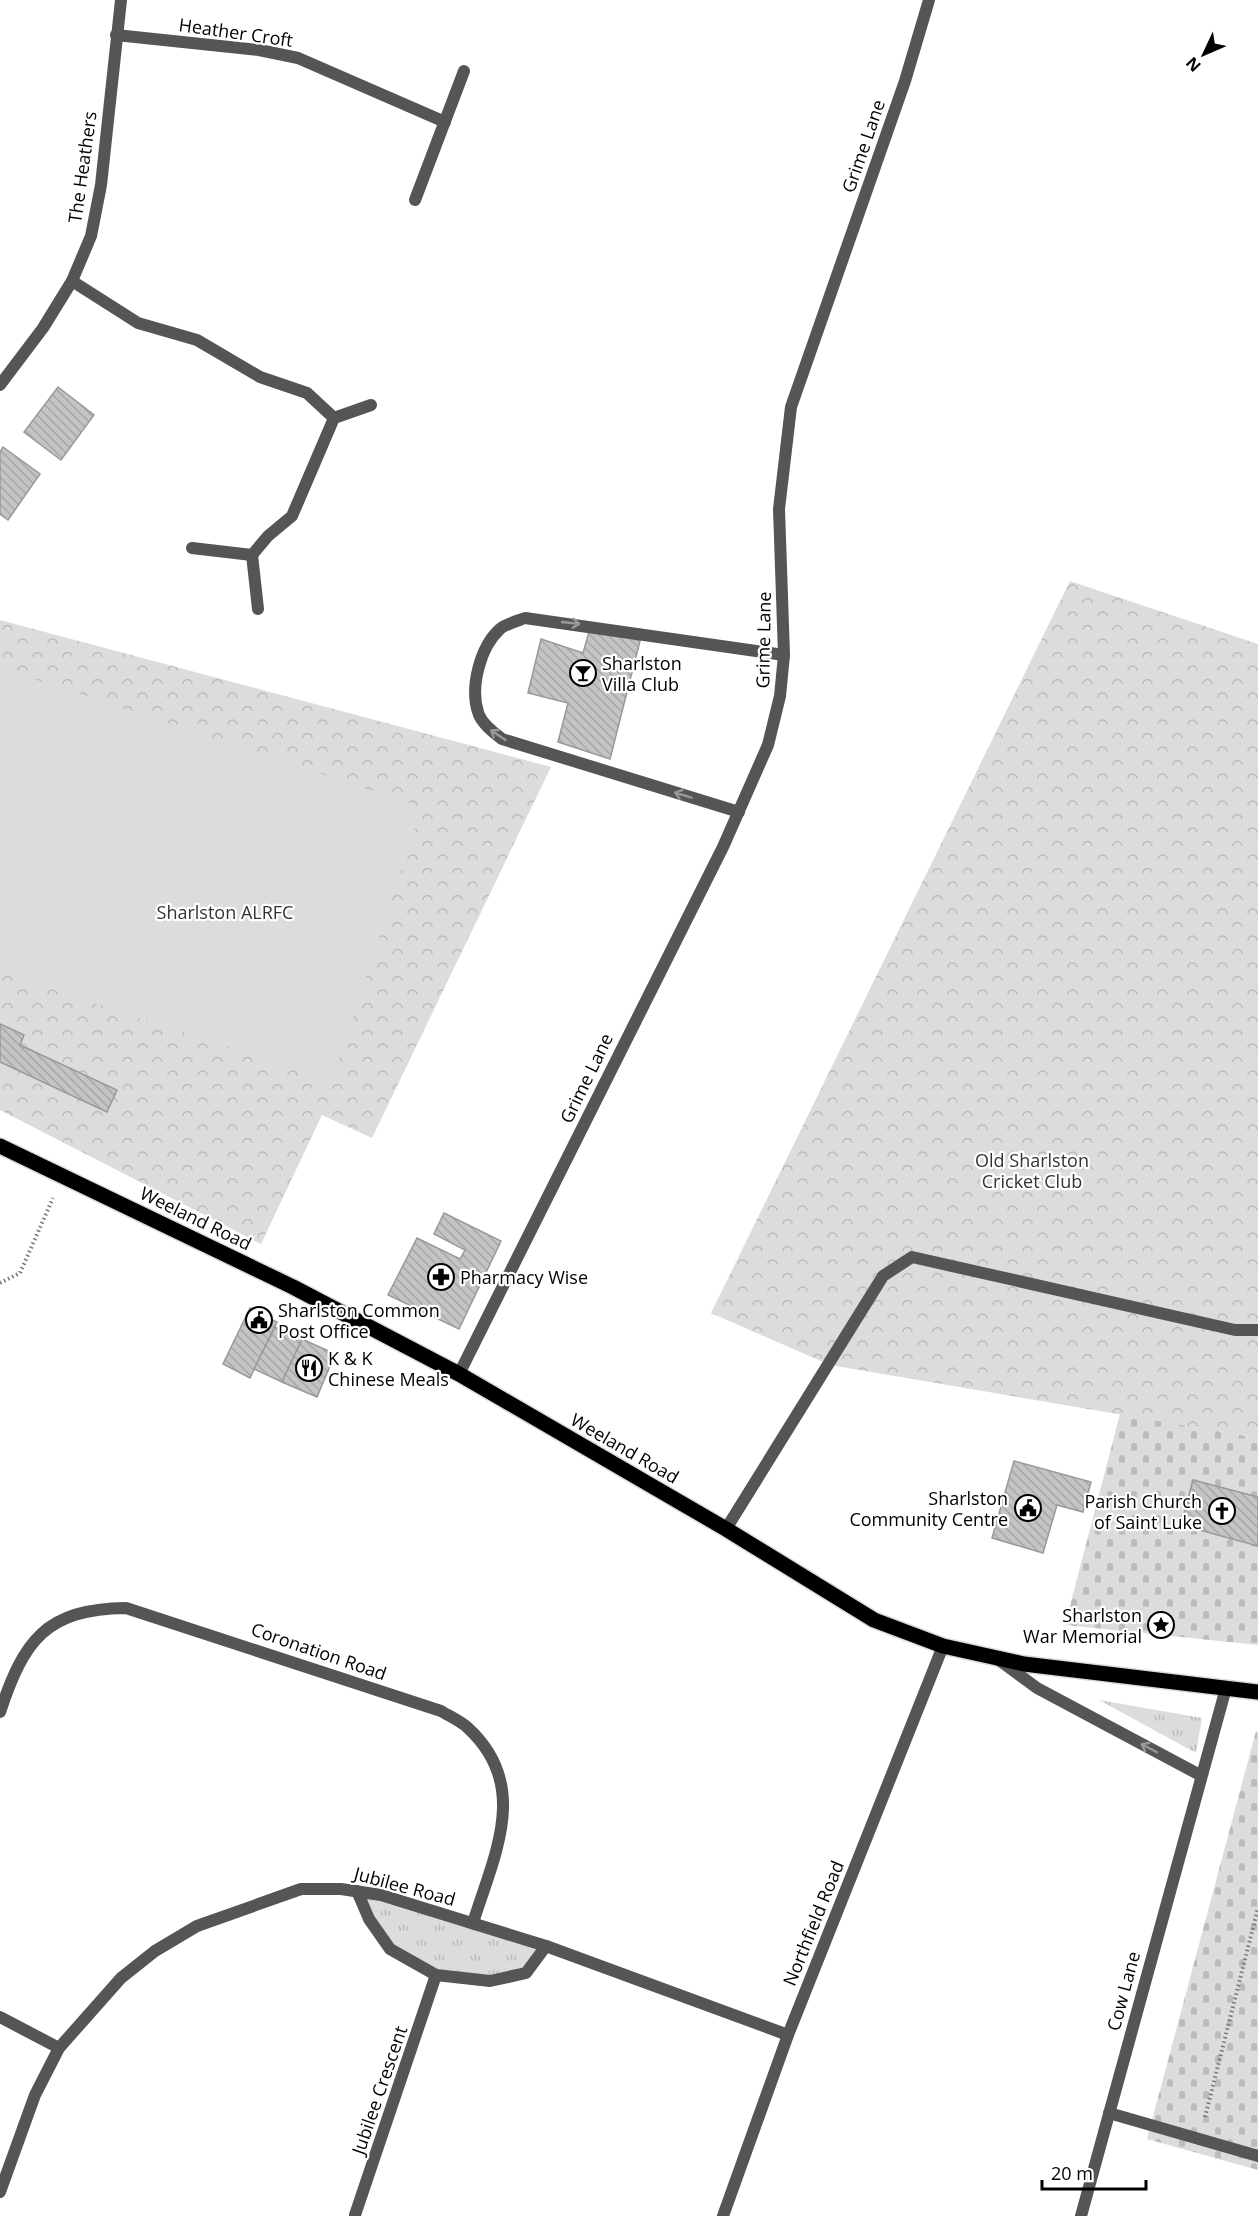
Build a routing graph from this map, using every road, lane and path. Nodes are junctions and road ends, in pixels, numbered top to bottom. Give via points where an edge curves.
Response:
1 (121, 0) edge
2 (929, 0) edge
3 (117, 34) junction
4 (464, 71) dead end
5 (445, 122) junction
6 (415, 200) dead end
7 (72, 281) junction
8 (0, 385) edge
9 (371, 405) dead end
10 (334, 418) junction
11 (192, 548) dead end
12 (252, 555) junction
13 (258, 609) dead end
14 (784, 655) junction
15 (738, 812) junction
16 (0, 1146) edge
17 (63, 1175) junction
18 (0, 1283) edge
19 (1258, 1330) edge
20 (459, 1374) junction
21 (726, 1529) junction
22 (943, 1646) junction
23 (998, 1659) junction
24 (1226, 1688) junction
25 (1258, 1692) edge
26 (0, 1712) edge
27 (1200, 1775) junction
28 (357, 1891) junction
29 (1258, 1908) edge
30 (473, 1923) junction
31 (546, 1946) junction
32 (436, 1976) junction
33 (0, 2017) edge
34 (788, 2035) junction
35 (59, 2048) junction
36 (1109, 2113) junction
37 (1199, 2139) junction
38 (1258, 2156) edge
39 (0, 2192) edge
40 (355, 2215) edge
41 (723, 2216) edge
42 (1081, 2216) edge

1 - 3 street, The Heathers
2 - 14 street, Grime Lane via 905,81 791,407 779,509
3 - 5 street, Heather Croft via 298,58
3 - 7 street, The Heathers via 101,184 91,236
4 - 5 street
5 - 6 street
7 - 8 street, The Heathers
7 - 10 street via 138,323 197,340 260,377 307,393
9 - 10 street
10 - 12 street via 292,516
11 - 12 street
12 - 13 street
14 - 15 street, Grime Lane via 780,696 768,745
15 -> 14 street via 502,740 478,714 475,694 479,669 488,642 501,628 525,618
15 - 20 street, Grime Lane
16 - 17 main road, Weeland Road
17 - 18 path via 20,1273
17 - 20 main road, Weeland Road via 293,1287
19 - 21 street via 1234,1330 912,1257 883,1276
20 - 21 main road, Weeland Road
21 - 22 main road, Weeland Road via 874,1620
22 - 23 main road, Weeland Road
22 - 34 street, Northfield Road
23 - 24 main road, Weeland Road
27 -> 23 street via 1037,1688
24 - 25 main road, Weeland Road
24 - 27 street, Cow Lane
26 - 30 street, Coronation Road via 23,1655 43,1633 68,1615 97,1608 126,1608 441,1711 468,1727 502,1778 505,1806 501,1832
27 - 36 street, Cow Lane
28 - 30 street, Jubilee Road
28 - 32 street via 369,1919 390,1949
28 - 35 street, Jubilee Road via 301,1889 197,1926 155,1951 121,1978
29 - 37 path
30 - 31 street, Jubilee Road
31 - 32 street via 525,1973 490,1981
31 - 34 street, Jubilee Road
32 - 40 street, Jubilee Crescent
33 - 35 street
34 - 41 street, Northfield Road
35 - 39 street, Jubilee Road via 35,2095
36 - 37 street
36 - 42 street, Cow Lane
37 - 38 street

